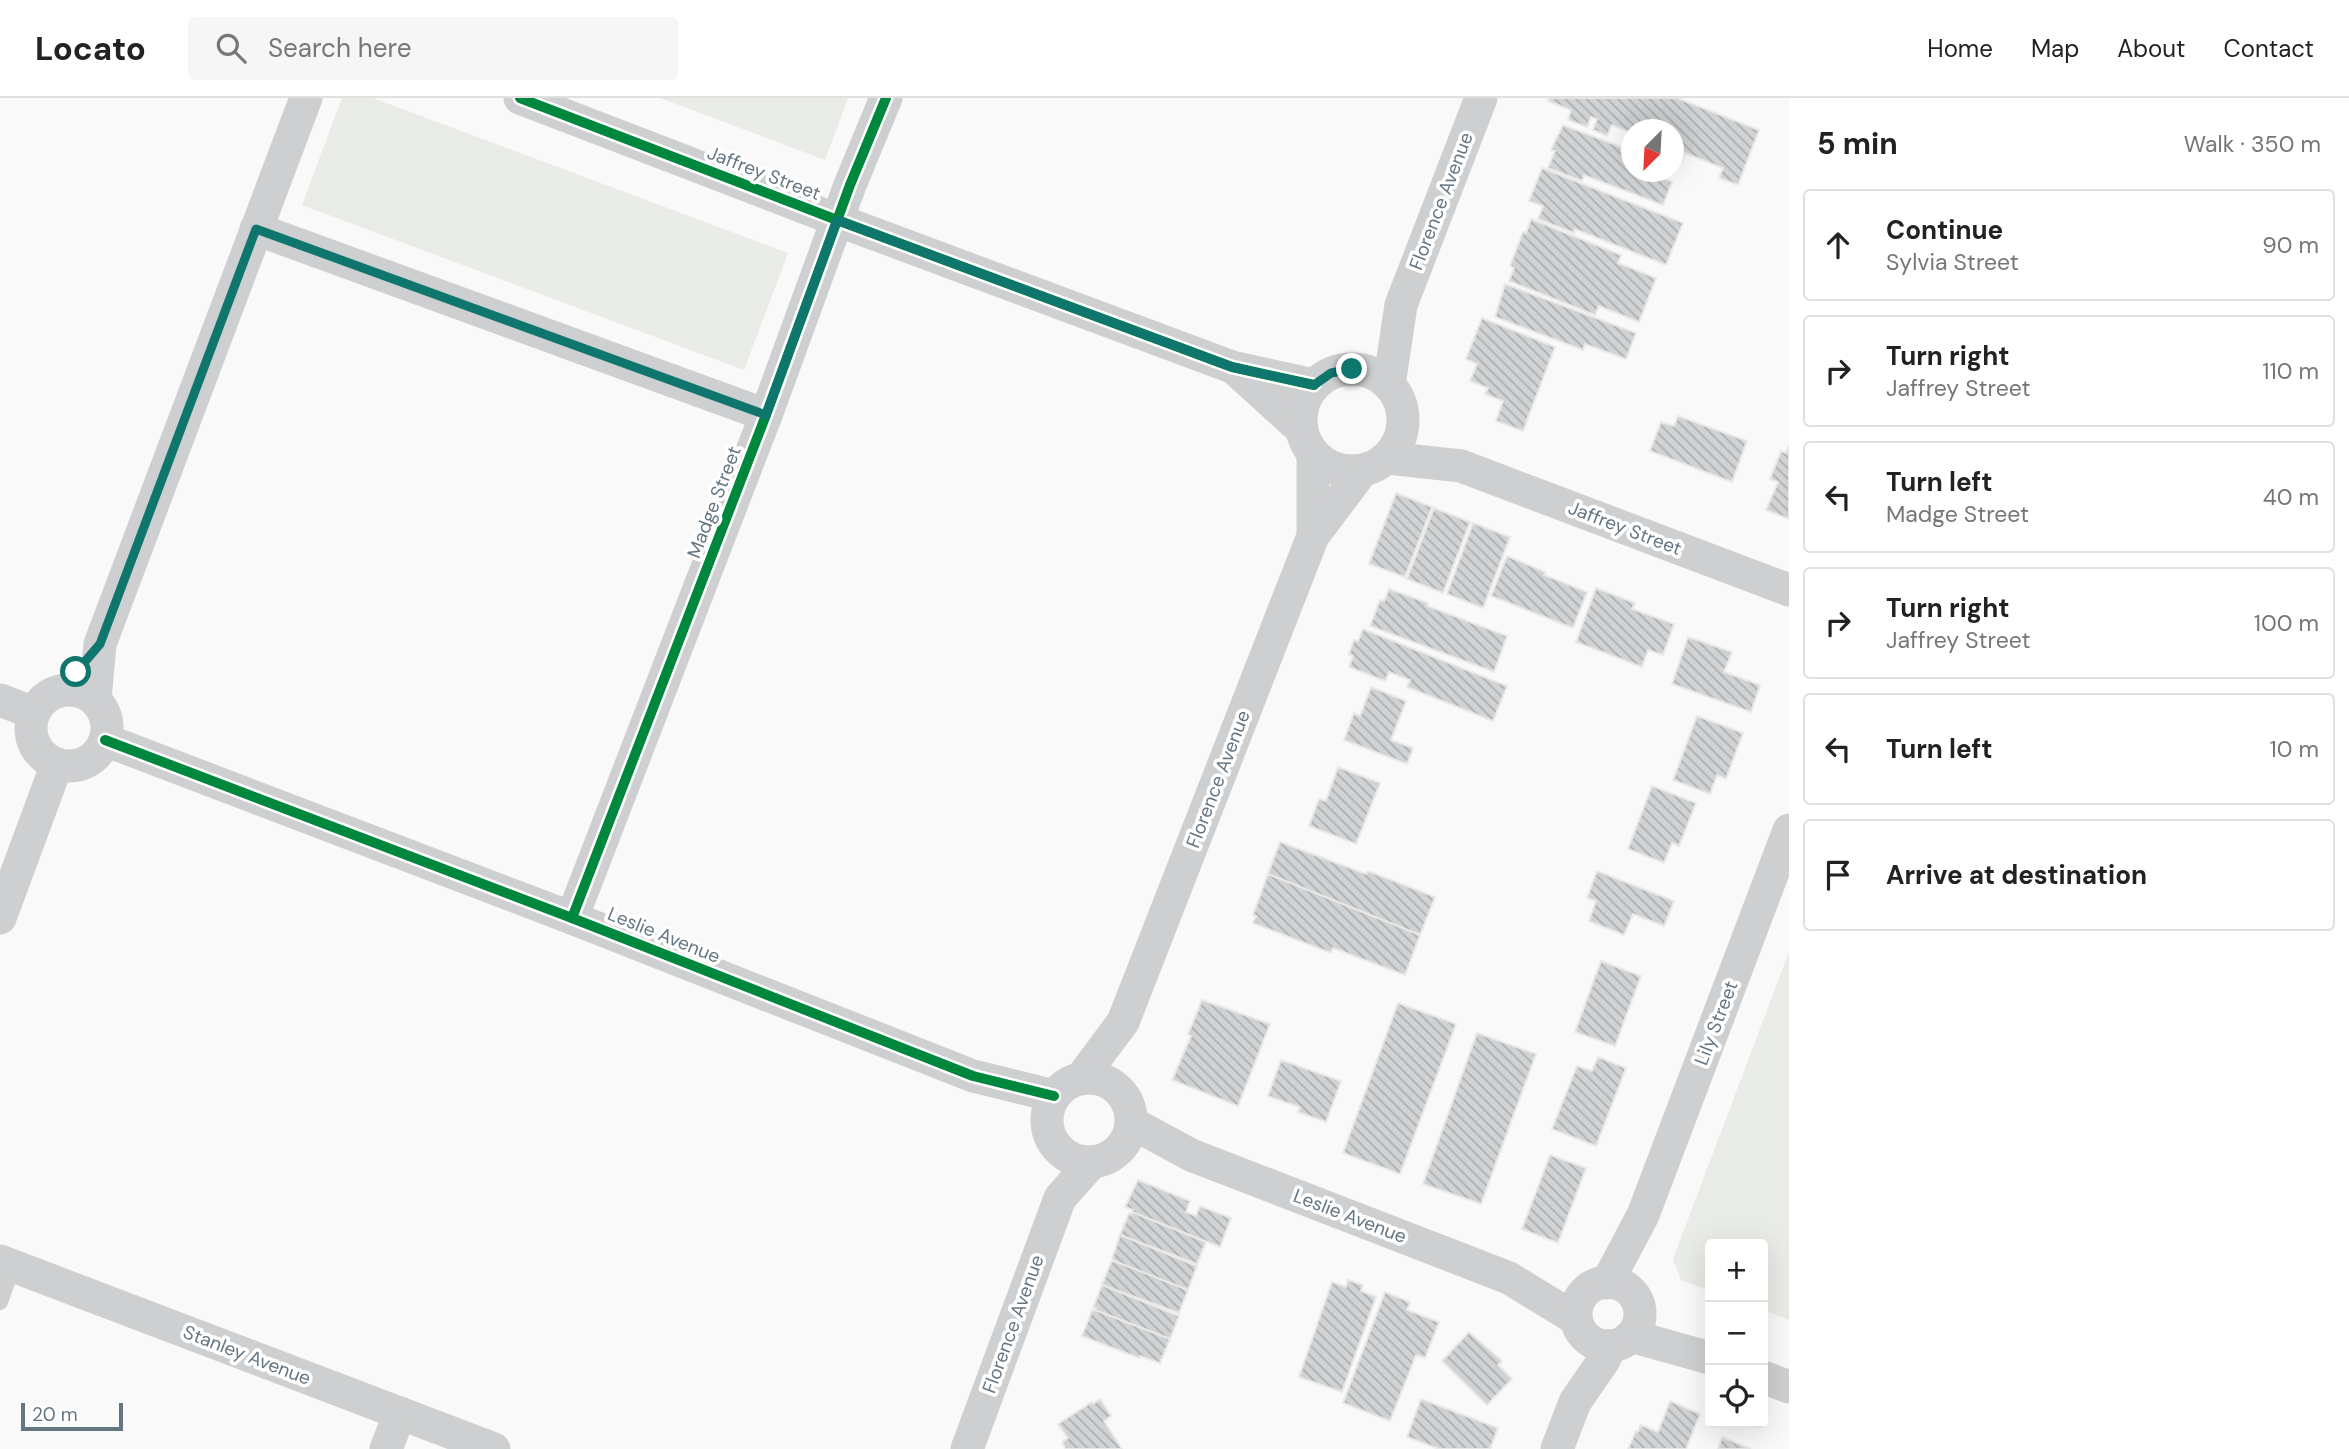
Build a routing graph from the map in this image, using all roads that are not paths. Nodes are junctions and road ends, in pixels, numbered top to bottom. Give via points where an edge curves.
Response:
1 (306, 98) edge
2 (520, 98) edge
3 (886, 98) edge
4 (1481, 98) edge
5 (837, 220) junction
6 (256, 229) junction
7 (1401, 305) junction
8 (1232, 367) junction
9 (1352, 369) junction
10 (1314, 385) junction
11 (1390, 385) junction
12 (766, 415) junction
13 (1404, 420) junction
14 (1307, 442) junction
15 (1375, 464) junction
16 (1461, 466) junction
17 (1312, 536) junction
18 (1789, 590) edge
19 (100, 644) junction
20 (61, 691) junction
21 (95, 699) junction
22 (0, 700) edge
23 (34, 713) junction
24 (105, 740) junction
25 (57, 764) junction
26 (1789, 830) edge
27 (0, 918) edge
28 (572, 918) junction
29 (1123, 1022) junction
30 (973, 1076) junction
31 (1082, 1077) junction
32 (1120, 1091) junction
33 (1054, 1096) junction
34 (1132, 1123) junction
35 (1052, 1139) junction
36 (1191, 1155) junction
37 (1103, 1158) junction
38 (1060, 1198) junction
39 (6, 1263) edge
40 (0, 1302) edge
41 (1608, 1315) junction
42 (1705, 1356) edge
43 (1768, 1379) edge
44 (1789, 1387) edge
45 (400, 1413) junction
46 (386, 1449) edge
47 (494, 1449) edge
48 (967, 1449) edge
49 (1558, 1449) edge

1 - 6 street
2 - 5 street, Jaffrey Street
3 - 5 street, Madge Street
4 - 7 street, Florence Avenue
5 - 8 street, Jaffrey Street
5 - 12 street, Madge Street
6 - 12 street
6 - 19 street
7 - 9 street, Florence Avenue
7 - 11 street, Florence Avenue
8 - 10 street, Jaffrey Street
8 - 14 street, Jaffrey Street
9 - 10 street via 1331,373
9 - 11 street via 1373,373
10 - 14 street via 1302,405
11 - 13 street
12 - 28 street, Madge Street
13 - 15 street via 1399,440
13 - 16 street, Jaffrey Street
14 - 15 street via 1336,470
14 - 17 street, Florence Avenue
15 - 16 street, Jaffrey Street
15 - 17 street, Florence Avenue
16 - 18 street, Jaffrey Street
17 - 29 street, Florence Avenue
19 - 20 street
19 - 21 street
20 - 21 street via 73,690
20 - 23 street via 40,702
21 - 24 street via 106,719
22 - 23 street
23 - 25 street via 30,725 37,749
24 - 25 street via 91,759 68,766
24 - 28 street, Leslie Avenue
25 - 27 street
26 - 41 street, Lily Street
28 - 30 street, Leslie Avenue
29 - 31 street, Florence Avenue
29 - 32 street, Florence Avenue
30 - 33 street, Leslie Avenue
30 - 35 street, Leslie Avenue
31 - 32 street via 1103,1079
31 - 33 street
32 - 34 street
33 - 35 street via 1047,1112
34 - 36 street, Leslie Avenue
34 - 37 street via 1127,1140
35 - 37 street via 1073,1160
35 - 38 street, Florence Avenue
36 - 37 street, Leslie Avenue
36 - 41 street, Leslie Avenue
37 - 38 street, Florence Avenue
38 - 48 street, Florence Avenue
39 - 40 lane
39 - 45 street, Stanley Avenue
41 - 42 street, Leslie Avenue
41 - 49 street, Lily Street via 1604,1360 1575,1402
43 - 44 street
45 - 46 street
45 - 47 street, Stanley Avenue

